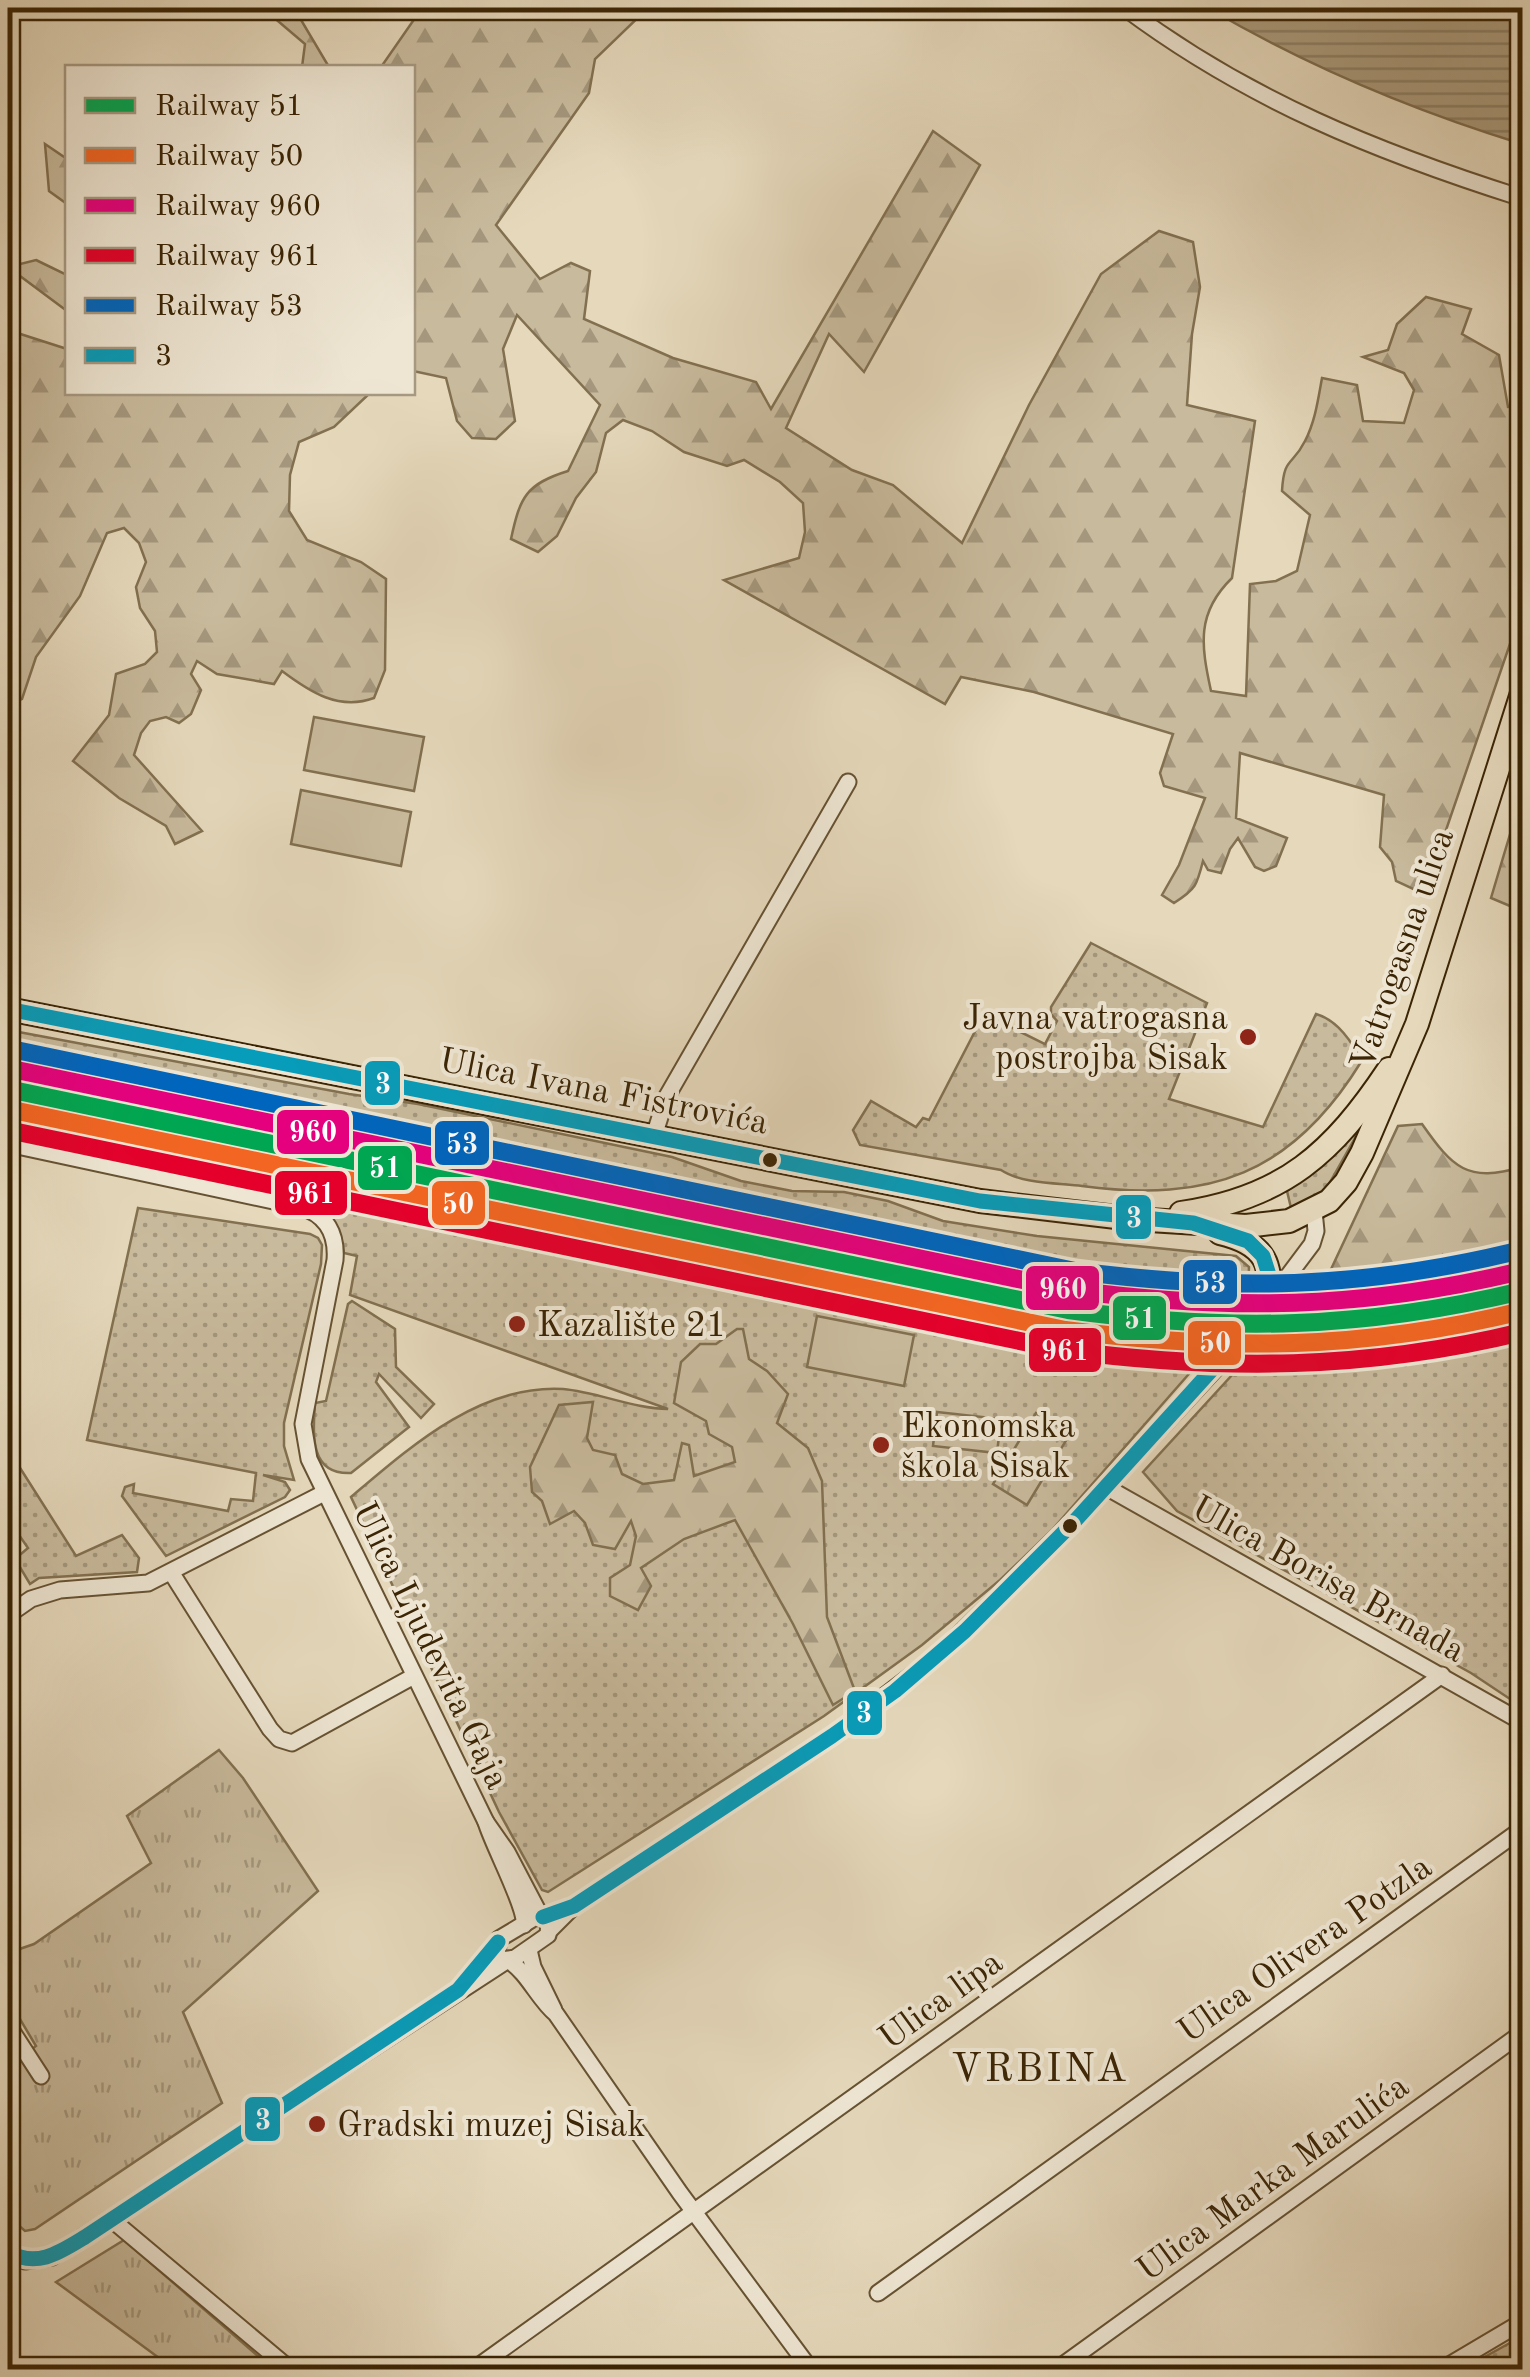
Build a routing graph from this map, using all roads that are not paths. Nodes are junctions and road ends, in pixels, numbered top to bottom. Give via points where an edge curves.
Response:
1 (1125, 8) edge
2 (1522, 198) edge
3 (1522, 693) edge
4 (848, 782) dead end
5 (8, 1009) edge
6 (1417, 1024) junction
7 (654, 1136) junction
8 (8, 1144) edge
9 (1314, 1210) junction
10 (1133, 1219) junction
11 (1193, 1223) junction
12 (1266, 1310) junction
13 (1106, 1487) junction
14 (324, 1493) junction
15 (172, 1572) junction
16 (8, 1615) edge
17 (1442, 1675) junction
18 (414, 1676) junction
19 (1522, 1722) edge
20 (486, 1822) junction
21 (1522, 1828) edge
22 (546, 1924) junction
23 (524, 1925) junction
24 (498, 1942) junction
25 (529, 1950) junction
26 (507, 1961) junction
27 (458, 1990) junction
28 (556, 2014) junction
29 (8, 2024) edge
30 (1522, 2033) edge
31 (40, 2076) dead end
32 (694, 2212) junction
33 (111, 2219) junction
34 (8, 2252) edge
35 (878, 2293) dead end
36 (1522, 2322) edge
37 (291, 2370) edge
38 (473, 2370) edge
39 (810, 2370) edge
40 (1056, 2370) edge
41 (1441, 2370) edge

1 - 2 street via 1243,86 1320,125
3 - 6 main road, Vatrogasna ulica
4 - 7 street via 666,1098
5 - 7 main road, Ulica Ivana Fistrovića
6 - 9 main road, Vatrogasna ulica via 1354,1168
6 - 10 main road via 1348,1126 1306,1167 1231,1204
7 - 10 main road, Ulica Ivana Fistrovića via 980,1201
8 - 14 street, Ulica Ljudevita Gaja via 321,1216 334,1238 336,1260 304,1424
9 - 11 main road via 1278,1224
9 - 12 street via 1312,1244
10 - 11 main road
11 - 12 main road via 1256,1246 1269,1275
12 - 13 street
13 - 17 street, Ulica Borisa Brnada
13 - 22 street via 894,1692
14 - 15 street
14 - 18 street, Ulica Ljudevita Gaja
15 - 16 street via 148,1583 60,1590
15 - 18 street via 270,1729 285,1742
17 - 19 street, Ulica Borisa Brnada
17 - 32 street, Ulica lipa
18 - 20 street, Ulica Ljudevita Gaja
20 - 22 street, Ulica Ljudevita Gaja
20 - 23 street, Ulica Ljudevita Gaja via 523,1907
21 - 35 street, Ulica Olivera Potzla
22 - 23 street
22 - 25 street via 544,1940
23 - 24 street
24 - 26 street via 497,1953
24 - 27 street
25 - 26 street
25 - 28 street
26 - 27 street
26 - 28 street
27 - 33 street
28 - 32 street
29 - 31 street
30 - 40 street, Ulica Marka Marulića
32 - 38 street, Ulica lipa
32 - 39 street
33 - 34 street via 52,2257 25,2262
33 - 37 street
36 - 41 street

